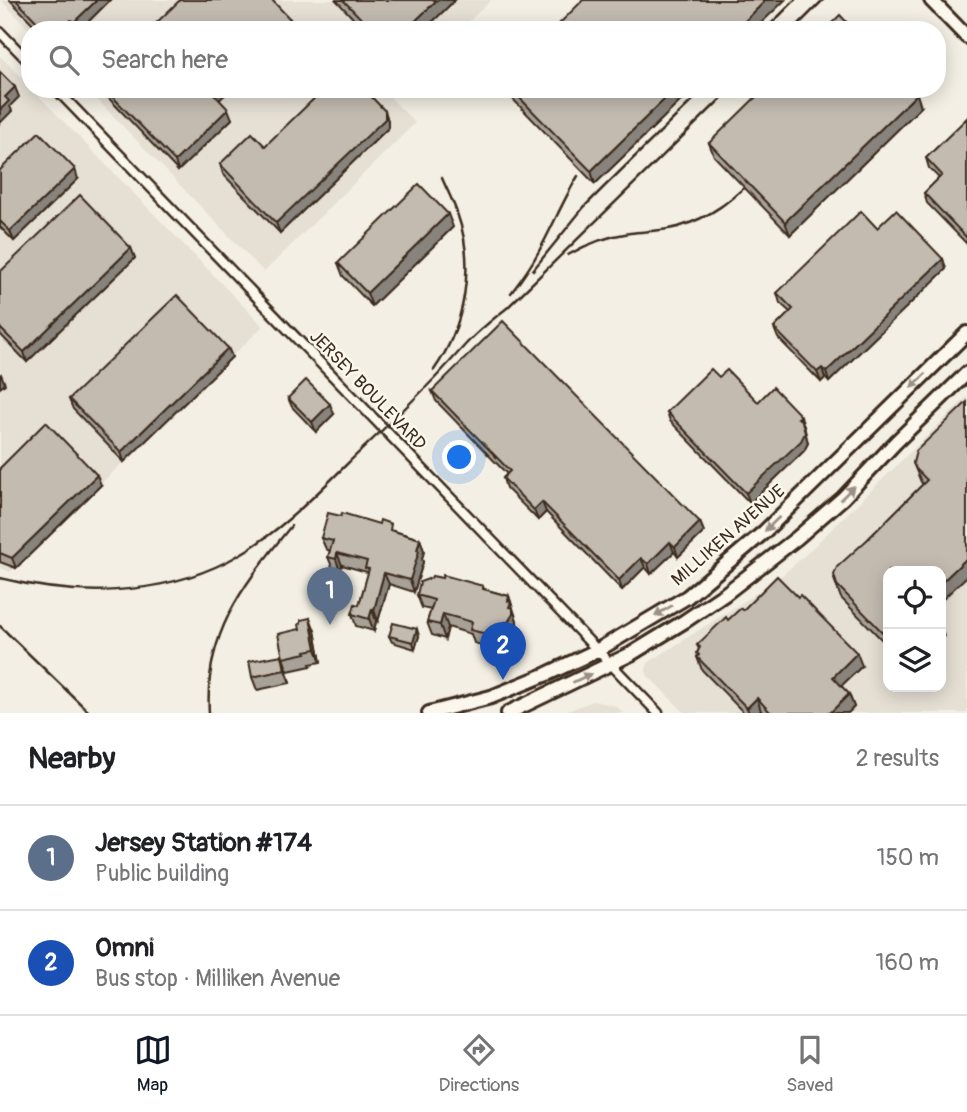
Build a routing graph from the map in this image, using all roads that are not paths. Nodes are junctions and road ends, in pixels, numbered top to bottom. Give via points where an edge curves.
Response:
1 (931, 0) edge
2 (0, 32) edge
3 (967, 37) edge
4 (21, 54) edge
5 (65, 98) edge
6 (967, 333) edge
7 (967, 373) edge
8 (598, 650) junction
9 (612, 664) junction
10 (429, 713) edge
11 (508, 713) edge
12 (659, 713) edge

1 - 3 main road
2 - 4 street
5 - 8 street, JERSEY BOULEVARD
6 -> 8 main road, MILLIKEN AVENUE via 764,532 687,597
9 -> 7 main road via 715,601 797,538
8 - 9 street, JERSEY BOULEVARD
8 - 10 main road, MILLIKEN AVENUE via 491,696
11 -> 9 main road
9 - 12 street, JERSEY BOULEVARD

